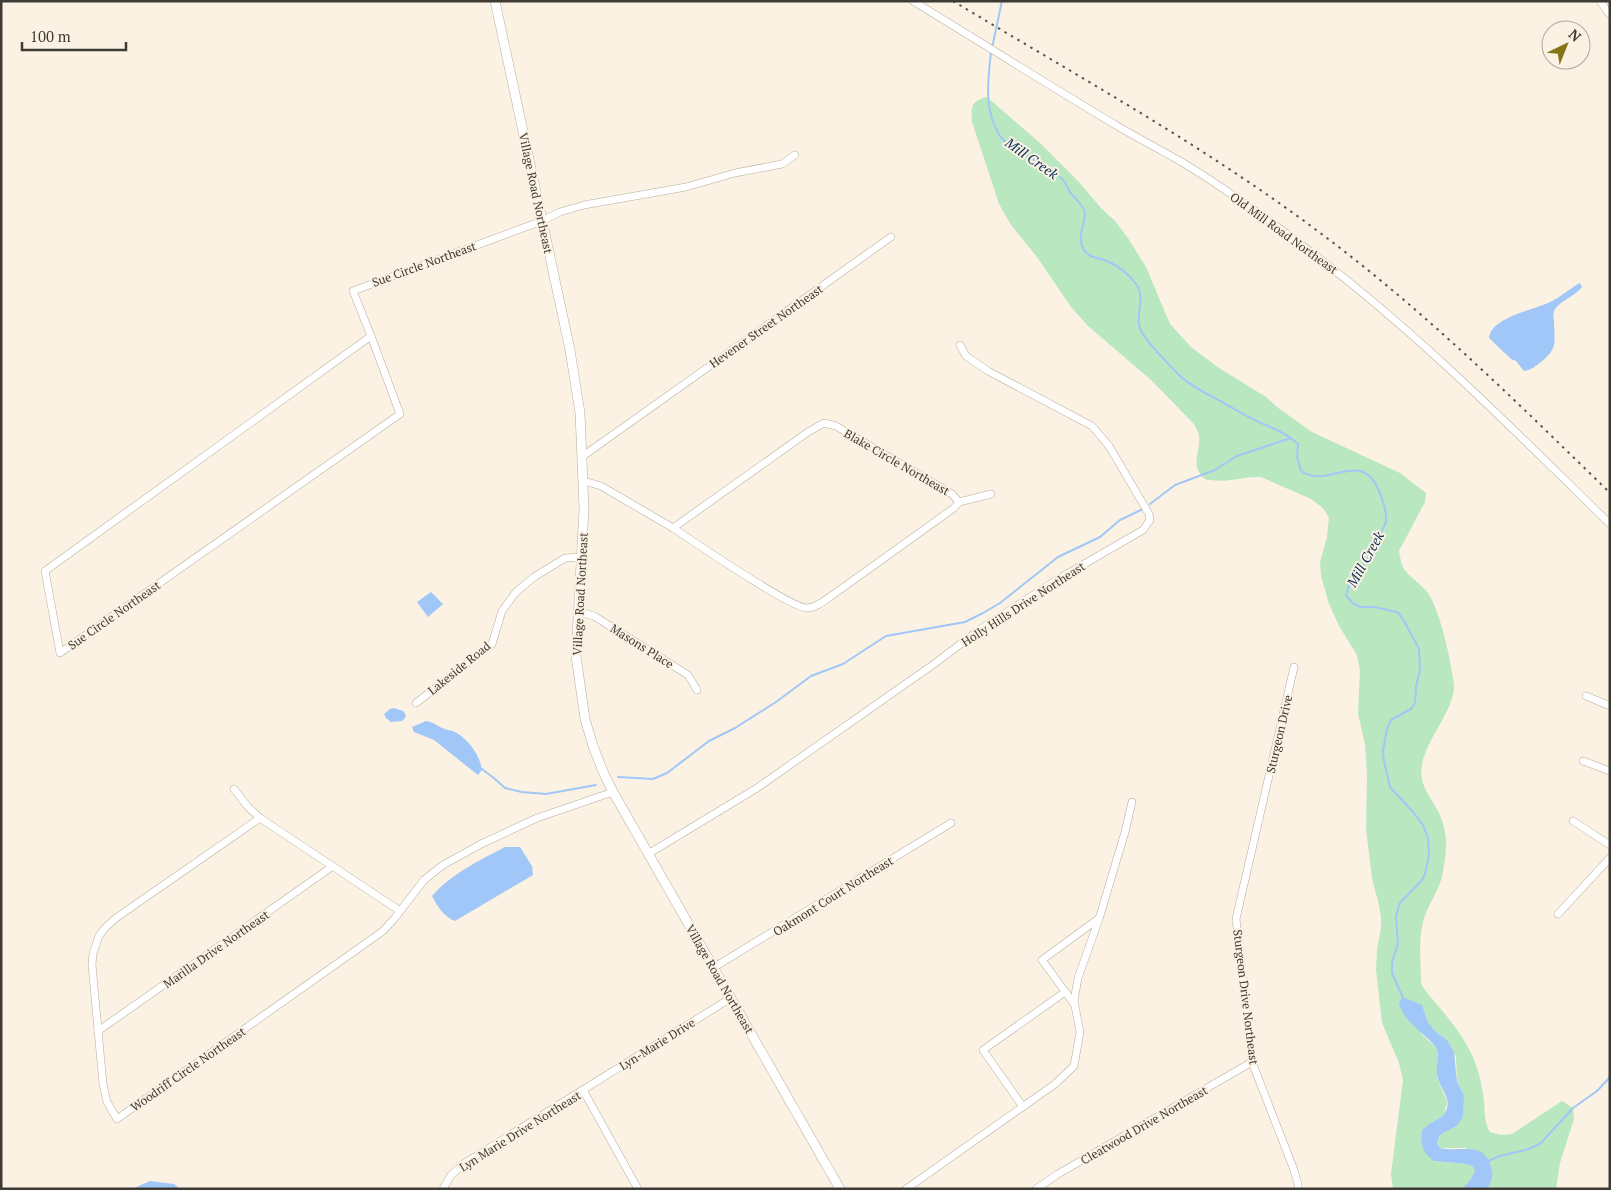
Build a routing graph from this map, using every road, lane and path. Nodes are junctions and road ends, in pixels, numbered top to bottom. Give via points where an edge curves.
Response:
1 (495, 1) edge
2 (913, 1) edge
3 (1600, 1) edge
4 (1610, 14) edge
5 (794, 155) dead end
6 (542, 221) junction
7 (891, 237) dead end
8 (372, 336) junction
9 (960, 345) dead end
10 (583, 456) junction
11 (584, 481) junction
12 (991, 494) dead end
13 (959, 502) junction
14 (1610, 524) edge
15 (673, 528) junction
16 (582, 557) junction
17 (579, 612) junction
18 (1294, 667) dead end
19 (698, 690) dead end
20 (1586, 696) dead end
21 (416, 702) dead end
22 (1610, 706) edge
23 (1584, 761) dead end
24 (1610, 771) edge
25 (234, 789) dead end
26 (614, 792) junction
27 (1264, 801) joint
28 (1132, 802) dead end
29 (260, 818) junction
30 (1573, 821) dead end
31 (951, 823) dead end
32 (1610, 845) edge
33 (648, 854) junction
34 (1610, 858) edge
35 (333, 866) junction
36 (400, 911) junction
37 (1558, 914) dead end
38 (1099, 919) junction
39 (713, 968) junction
40 (1065, 992) junction
41 (731, 998) junction
42 (1075, 1006) junction
43 (98, 1031) junction
44 (1252, 1062) junction
45 (583, 1090) junction
46 (1023, 1107) junction
47 (443, 1189) edge
48 (638, 1189) edge
49 (840, 1189) edge
50 (906, 1189) edge
51 (1036, 1189) edge
52 (1298, 1189) edge

1 - 6 main road, Village Road Northeast
2 - 14 street, Old Mill Road Northeast via 1191,168 1310,251 1446,364
3 - 4 street
5 - 6 street via 782,164 686,187 584,205
6 - 8 street, Sue Circle Northeast via 353,291
6 - 10 main road, Village Road Northeast via 570,350
7 - 10 street, Hevener Street Northeast
8 - 8 street, Sue Circle Northeast via 400,414 60,653 45,570
9 - 33 street, Holly Hills Drive Northeast via 966,356 988,371 1092,426 1109,446 1150,520 1143,530 979,630 757,788
10 - 11 main road, Village Road Northeast
11 - 15 street, Blake Circle Northeast via 602,486
11 - 16 main road, Village Road Northeast
12 - 13 street
13 - 15 street, Blake Circle Northeast via 952,494 836,426 824,423
13 - 15 street, Blake Circle Northeast via 817,606 805,608 781,597
16 - 17 main road, Village Road Northeast
16 - 21 street, Lakeside Road via 565,558 516,592 502,611 492,644
17 - 19 street, Masons Place via 594,616 688,674
17 - 26 main road, Village Road Northeast via 576,656 585,719 604,774
18 - 27 street, Sturgeon Drive
20 - 22 street
23 - 24 street
25 - 29 street
26 - 33 main road, Village Road Northeast
26 - 36 street, Woodriff Circle Northeast via 545,814 465,853 430,875
27 - 44 street, Sturgeon Drive Northeast via 1236,919
28 - 38 street
29 - 35 street
29 - 43 street, Woodriff Circle Northeast via 104,929 95,944 92,965
30 - 32 street
31 - 39 street, Oakmont Court Northeast
33 - 39 main road, Village Road Northeast
34 - 37 street
35 - 36 street
35 - 43 street, Marilla Drive Northeast
36 - 43 street, Woodriff Circle Northeast via 377,935 117,1119 104,1094
38 - 40 street via 1042,960
38 - 42 street via 1078,978
39 - 41 main road, Village Road Northeast
40 - 42 street
40 - 46 street via 983,1050
41 - 45 street, Lyn-Marie Drive
41 - 49 main road, Village Road Northeast
42 - 46 street via 1080,1032 1074,1066
44 - 51 street, Cleatwood Drive Northeast
44 - 52 street, Sturgeon Drive Northeast via 1294,1170
45 - 47 street, Lyn Marie Drive Northeast via 465,1163
45 - 48 street, Lyn Marie Drive Northeast
46 - 50 street

